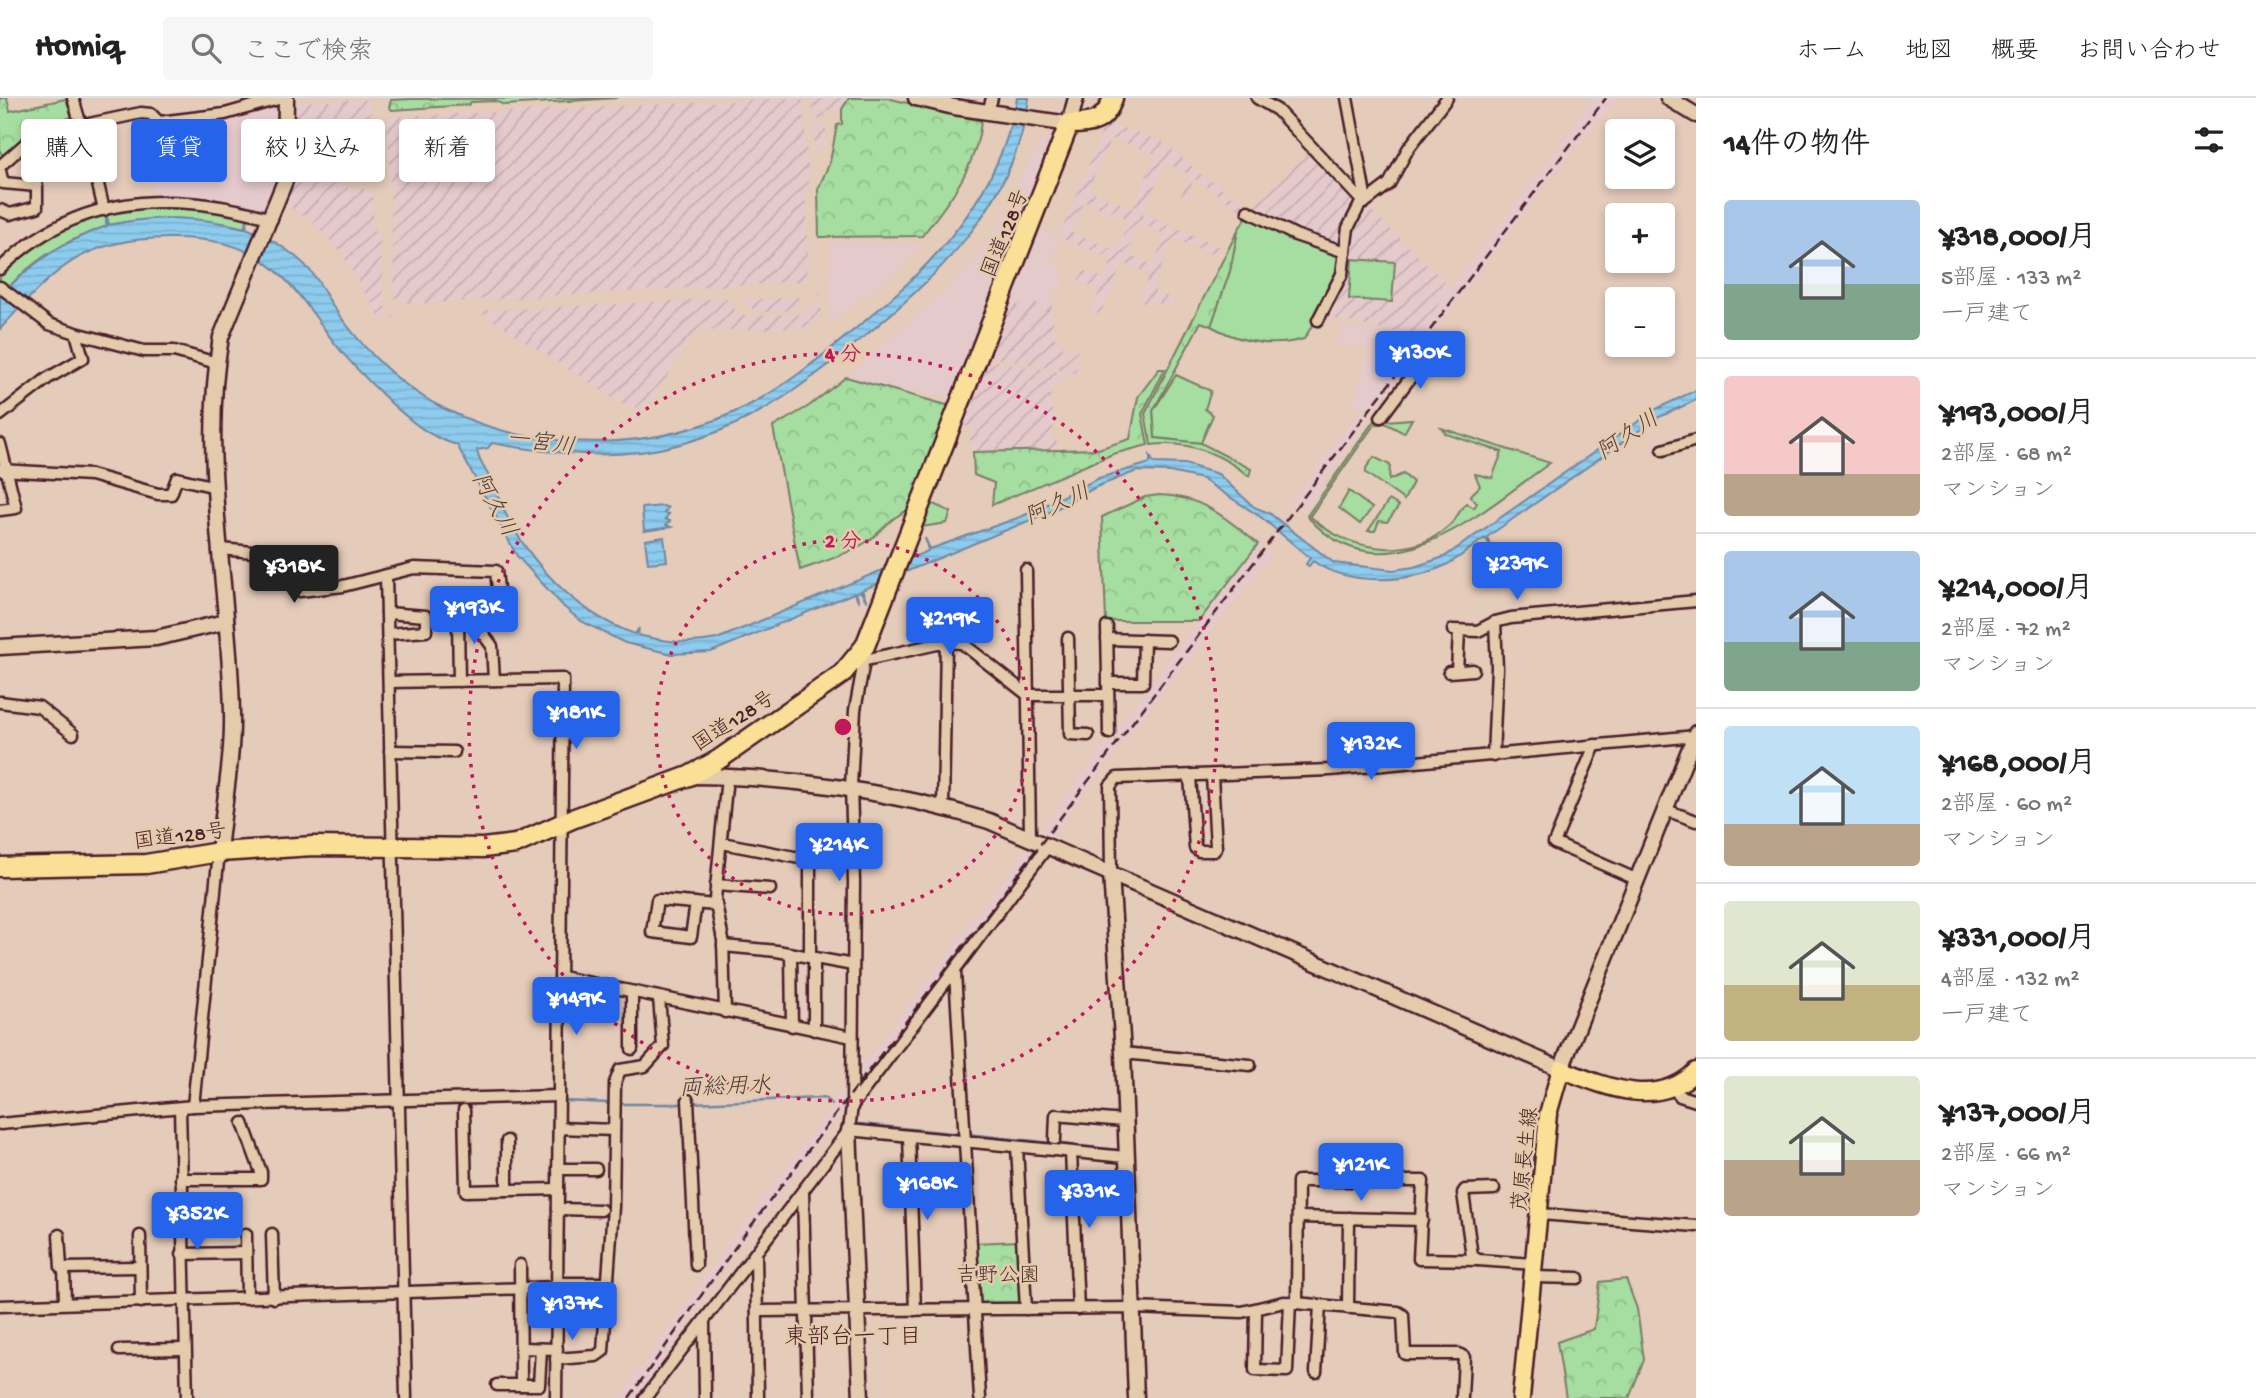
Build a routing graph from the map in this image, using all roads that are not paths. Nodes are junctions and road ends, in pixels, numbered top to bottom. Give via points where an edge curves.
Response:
1 (73, 98) edge
2 (284, 98) edge
3 (916, 98) edge
4 (1076, 98) edge
5 (1113, 98) edge
6 (1347, 98) edge
7 (1447, 98) edge
8 (1668, 98) edge
9 (1264, 99) edge
10 (991, 108) edge
11 (1696, 115) edge
12 (79, 119) edge
13 (112, 119) edge
14 (1069, 124) junction
15 (21, 147) edge
16 (0, 166) edge
17 (0, 171) edge
18 (96, 182) edge
19 (1364, 203) junction
20 (0, 210) edge
21 (104, 210) junction
22 (1248, 211) dead end
23 (271, 220) junction
24 (1345, 252) junction
25 (0, 269) edge
26 (0, 287) edge
27 (1318, 320) dead end
28 (76, 333) junction
29 (1434, 346) dead end
30 (217, 363) junction
31 (0, 415) edge
32 (1381, 417) dead end
33 (1696, 440) edge
34 (0, 444) edge
35 (1663, 450) dead end
36 (2, 470) edge
37 (216, 487) junction
38 (0, 510) edge
39 (220, 549) junction
40 (1026, 570) dead end
41 (386, 576) junction
42 (1696, 601) edge
43 (507, 604) dead end
44 (387, 613) junction
45 (225, 622) junction
46 (1495, 622) junction
47 (1107, 627) dead end
48 (388, 634) junction
49 (1068, 638) dead end
50 (1107, 639) junction
51 (1144, 640) junction
52 (1169, 641) dead end
53 (946, 642) junction
54 (0, 648) edge
55 (860, 659) junction
56 (1473, 670) dead end
57 (494, 680) junction
58 (459, 681) junction
59 (390, 682) junction
60 (1108, 682) junction
61 (1028, 695) junction
62 (1069, 695) junction
63 (1108, 695) junction
64 (0, 702) edge
65 (1109, 733) dead end
66 (73, 734) dead end
67 (1088, 735) dead end
68 (1696, 735) edge
69 (1595, 745) junction
70 (390, 751) junction
71 (454, 752) dead end
72 (1493, 756) junction
73 (689, 776) junction
74 (1190, 776) junction
75 (1212, 776) junction
76 (727, 777) junction
77 (851, 791) junction
78 (943, 809) junction
79 (1666, 810) junction
80 (1696, 821) edge
81 (560, 825) junction
82 (1030, 838) junction
83 (722, 843) junction
84 (1048, 846) junction
85 (391, 847) junction
86 (219, 852) junction
87 (0, 867) edge
88 (1111, 874) junction
89 (1638, 880) junction
90 (716, 885) junction
91 (770, 889) dead end
92 (696, 903) junction
93 (715, 905) junction
94 (723, 946) junction
95 (791, 954) junction
96 (812, 957) junction
97 (853, 965) junction
98 (955, 972) junction
99 (562, 977) junction
100 (632, 992) junction
101 (659, 998) junction
102 (725, 1012) junction
103 (792, 1026) junction
104 (814, 1030) junction
105 (852, 1037) junction
106 (632, 1049) dead end
107 (1123, 1053) junction
108 (1250, 1065) dead end
109 (1562, 1069) junction
110 (1696, 1071) edge
111 (1672, 1087) junction
112 (559, 1096) junction
113 (400, 1100) junction
114 (1696, 1101) edge
115 (688, 1103) dead end
116 (852, 1105) junction
117 (192, 1106) junction
118 (180, 1108) junction
119 (464, 1110) dead end
120 (1124, 1122) junction
121 (243, 1123) dead end
122 (0, 1124) edge
123 (559, 1128) junction
124 (614, 1130) junction
125 (849, 1130) junction
126 (909, 1136) junction
127 (1055, 1139) dead end
128 (507, 1141) dead end
129 (964, 1143) junction
130 (1017, 1147) junction
131 (1070, 1152) junction
132 (1125, 1157) junction
133 (558, 1169) junction
134 (596, 1169) dead end
135 (181, 1179) junction
136 (558, 1189) junction
137 (1494, 1189) dead end
138 (508, 1190) junction
139 (803, 1191) junction
140 (558, 1209) junction
141 (601, 1210) dead end
142 (1540, 1214) junction
143 (1299, 1217) junction
144 (1349, 1218) junction
145 (1422, 1220) junction
146 (1696, 1226) edge
147 (247, 1234) dead end
148 (272, 1234) dead end
149 (59, 1235) dead end
150 (140, 1236) dead end
151 (246, 1253) junction
152 (756, 1253) junction
153 (182, 1254) junction
154 (1478, 1260) junction
155 (520, 1265) dead end
156 (696, 1265) dead end
157 (141, 1267) junction
158 (64, 1268) junction
159 (1534, 1271) junction
160 (1578, 1279) dead end
161 (607, 1283) junction
162 (556, 1285) junction
163 (520, 1289) junction
164 (403, 1294) junction
165 (247, 1298) junction
166 (274, 1298) junction
167 (183, 1301) junction
168 (141, 1302) junction
169 (65, 1303) junction
170 (1293, 1303) junction
171 (1320, 1305) junction
172 (0, 1306) edge
173 (1132, 1308) junction
174 (1348, 1308) junction
175 (974, 1309) junction
176 (1026, 1309) junction
177 (1078, 1309) junction
178 (806, 1310) junction
179 (858, 1310) junction
180 (915, 1310) junction
181 (1256, 1310) junction
182 (757, 1311) junction
183 (704, 1321) junction
184 (521, 1348) junction
185 (184, 1349) junction
186 (541, 1349) junction
187 (119, 1350) dead end
188 (556, 1354) junction
189 (1316, 1372) dead end
190 (497, 1385) dead end
191 (521, 1385) junction
192 (187, 1398) edge
193 (406, 1398) edge
194 (556, 1398) edge
195 (645, 1398) edge
196 (705, 1398) edge
197 (758, 1398) edge
198 (808, 1398) edge
199 (861, 1398) edge
200 (980, 1398) edge
201 (1136, 1398) edge
202 (1462, 1398) edge
203 (1521, 1398) edge

1 - 12 street
2 - 13 street via 225,114 159,122 151,114 141,113
2 - 23 street via 285,181
3 - 10 street
4 - 14 street
5 - 14 highway via 1098,121
6 - 19 street
7 - 19 street via 1408,149 1390,184
8 - 11 street
9 - 19 street
10 - 14 street
14 - 55 highway, 国道128号
15 - 16 street
17 - 20 street via 3,183 37,186 37,207 10,214
18 - 21 street
19 - 24 street via 1348,228
21 - 23 street via 188,200 228,206
21 - 25 street via 39,239
22 - 24 street via 1295,235
23 - 30 street via 221,337
24 - 27 street via 1342,274
26 - 28 street via 50,324
28 - 30 street
28 - 31 street via 83,358
29 - 32 street
30 - 37 street
33 - 35 street
34 - 36 street
36 - 37 street via 91,475 158,494 171,494 177,478
36 - 38 street via 16,508
37 - 39 street
39 - 41 street via 276,554 293,569 300,591
39 - 45 street
40 - 61 street
41 - 43 street via 414,568 498,566 498,589
41 - 44 street
42 - 46 street
44 - 48 street
44 - 48 street via 426,616 426,631
45 - 54 street via 156,638
45 - 86 street via 232,716
46 - 56 street via 1478,631 1456,631 1453,672
46 - 72 street
47 - 50 street
48 - 59 street
49 - 62 street
50 - 51 street
50 - 60 street
51 - 52 street
51 - 60 street via 1143,682
53 - 55 street
53 - 61 street via 971,648
53 - 78 street
55 - 73 highway, 国道128号
55 - 77 street via 863,667 855,710
57 - 58 street
57 - 58 street via 492,646 470,616 458,620
57 - 81 street via 563,679
58 - 59 street
59 - 70 street
60 - 63 street
61 - 62 street
61 - 82 street
62 - 63 street
62 - 67 street via 1070,734
63 - 65 street
64 - 66 street via 39,707
68 - 69 street
68 - 79 street
69 - 72 street
69 - 89 street via 1554,843
70 - 71 street
70 - 85 street
72 - 75 street
73 - 76 street
73 - 81 highway, 国道128号
74 - 75 street
74 - 75 street via 1195,848 1213,852
74 - 88 street via 1112,781
76 - 77 street
76 - 83 street
77 - 78 street
77 - 97 street
78 - 82 street
79 - 80 street
79 - 89 street
81 - 85 highway, 国道128号 via 536,838 500,846
81 - 99 street
82 - 84 street
83 - 90 street
83 - 96 street via 810,860
84 - 88 street
84 - 98 street
85 - 86 highway, 国道128号
85 - 113 street
86 - 87 highway, 国道128号 via 146,864
86 - 117 street
88 - 107 street
88 - 109 street
89 - 109 street
90 - 91 street
90 - 93 street
92 - 92 street via 657,900 652,932 691,937
92 - 93 street
93 - 94 street
94 - 95 street
94 - 102 street
95 - 96 street
95 - 103 street
96 - 97 street
96 - 104 street
97 - 105 street
98 - 116 street
98 - 129 street
99 - 100 street
99 - 112 street
100 - 101 street
100 - 106 street
101 - 102 street
101 - 124 street via 663,1046 645,1066 620,1070 615,1083
102 - 103 street
103 - 104 street
104 - 105 street
105 - 116 street
107 - 108 street
107 - 120 street
109 - 111 main road via 1635,1093
109 - 142 main road, 茂原長生線 via 1548,1114
110 - 111 main road
111 - 114 street via 1680,1096
112 - 113 street
112 - 123 street
113 - 117 street
113 - 164 street
115 - 156 street
116 - 125 street
117 - 118 street
118 - 122 street
118 - 135 street
119 - 138 street via 466,1191
120 - 127 street via 1056,1115
120 - 132 street
121 - 135 street via 261,1179
123 - 124 street
123 - 133 street
124 - 161 street
125 - 126 street
125 - 139 street
125 - 179 street
126 - 129 street
126 - 180 street
128 - 138 street
129 - 130 street
129 - 175 street
130 - 131 street
130 - 176 street
131 - 132 street
131 - 177 street
132 - 173 street
133 - 134 street
133 - 136 street
135 - 153 street
136 - 138 street
136 - 140 street
137 - 154 street via 1463,1193 1472,1256
139 - 152 street
139 - 178 street
140 - 141 street
140 - 162 street
142 - 146 street
142 - 159 main road, 茂原長生線
143 - 144 street
143 - 145 street via 1298,1181 1423,1181
143 - 170 street
144 - 145 street
144 - 174 street
145 - 154 street via 1419,1259
147 - 151 street
148 - 166 street
149 - 158 street via 59,1265
150 - 157 street
151 - 153 street
151 - 165 street
152 - 182 street
152 - 183 street
153 - 167 street
154 - 159 street
155 - 163 street
157 - 158 street
157 - 168 street
158 - 169 street
159 - 160 street
159 - 203 main road, 茂原長生線
161 - 162 street
161 - 188 street via 603,1351 600,1355
162 - 163 street
162 - 188 street
163 - 164 street
163 - 184 street
164 - 166 street
164 - 193 street
165 - 166 street
165 - 167 street
167 - 168 street
167 - 185 street
168 - 169 street
169 - 172 street
170 - 171 street
170 - 181 street
170 - 181 street via 1287,1371 1255,1370
171 - 174 street
171 - 189 street
173 - 177 street
173 - 181 street
173 - 201 street
174 - 202 street via 1403,1315 1405,1354 1462,1355
175 - 176 street
175 - 180 street
175 - 200 street
176 - 177 street
178 - 179 street
178 - 182 street
178 - 198 street
179 - 180 street
179 - 199 street
182 - 197 street
183 - 195 street
183 - 196 street
184 - 186 street
184 - 191 street
185 - 187 street
185 - 192 street
186 - 188 street
186 - 191 street via 540,1385
188 - 194 street
190 - 191 street

